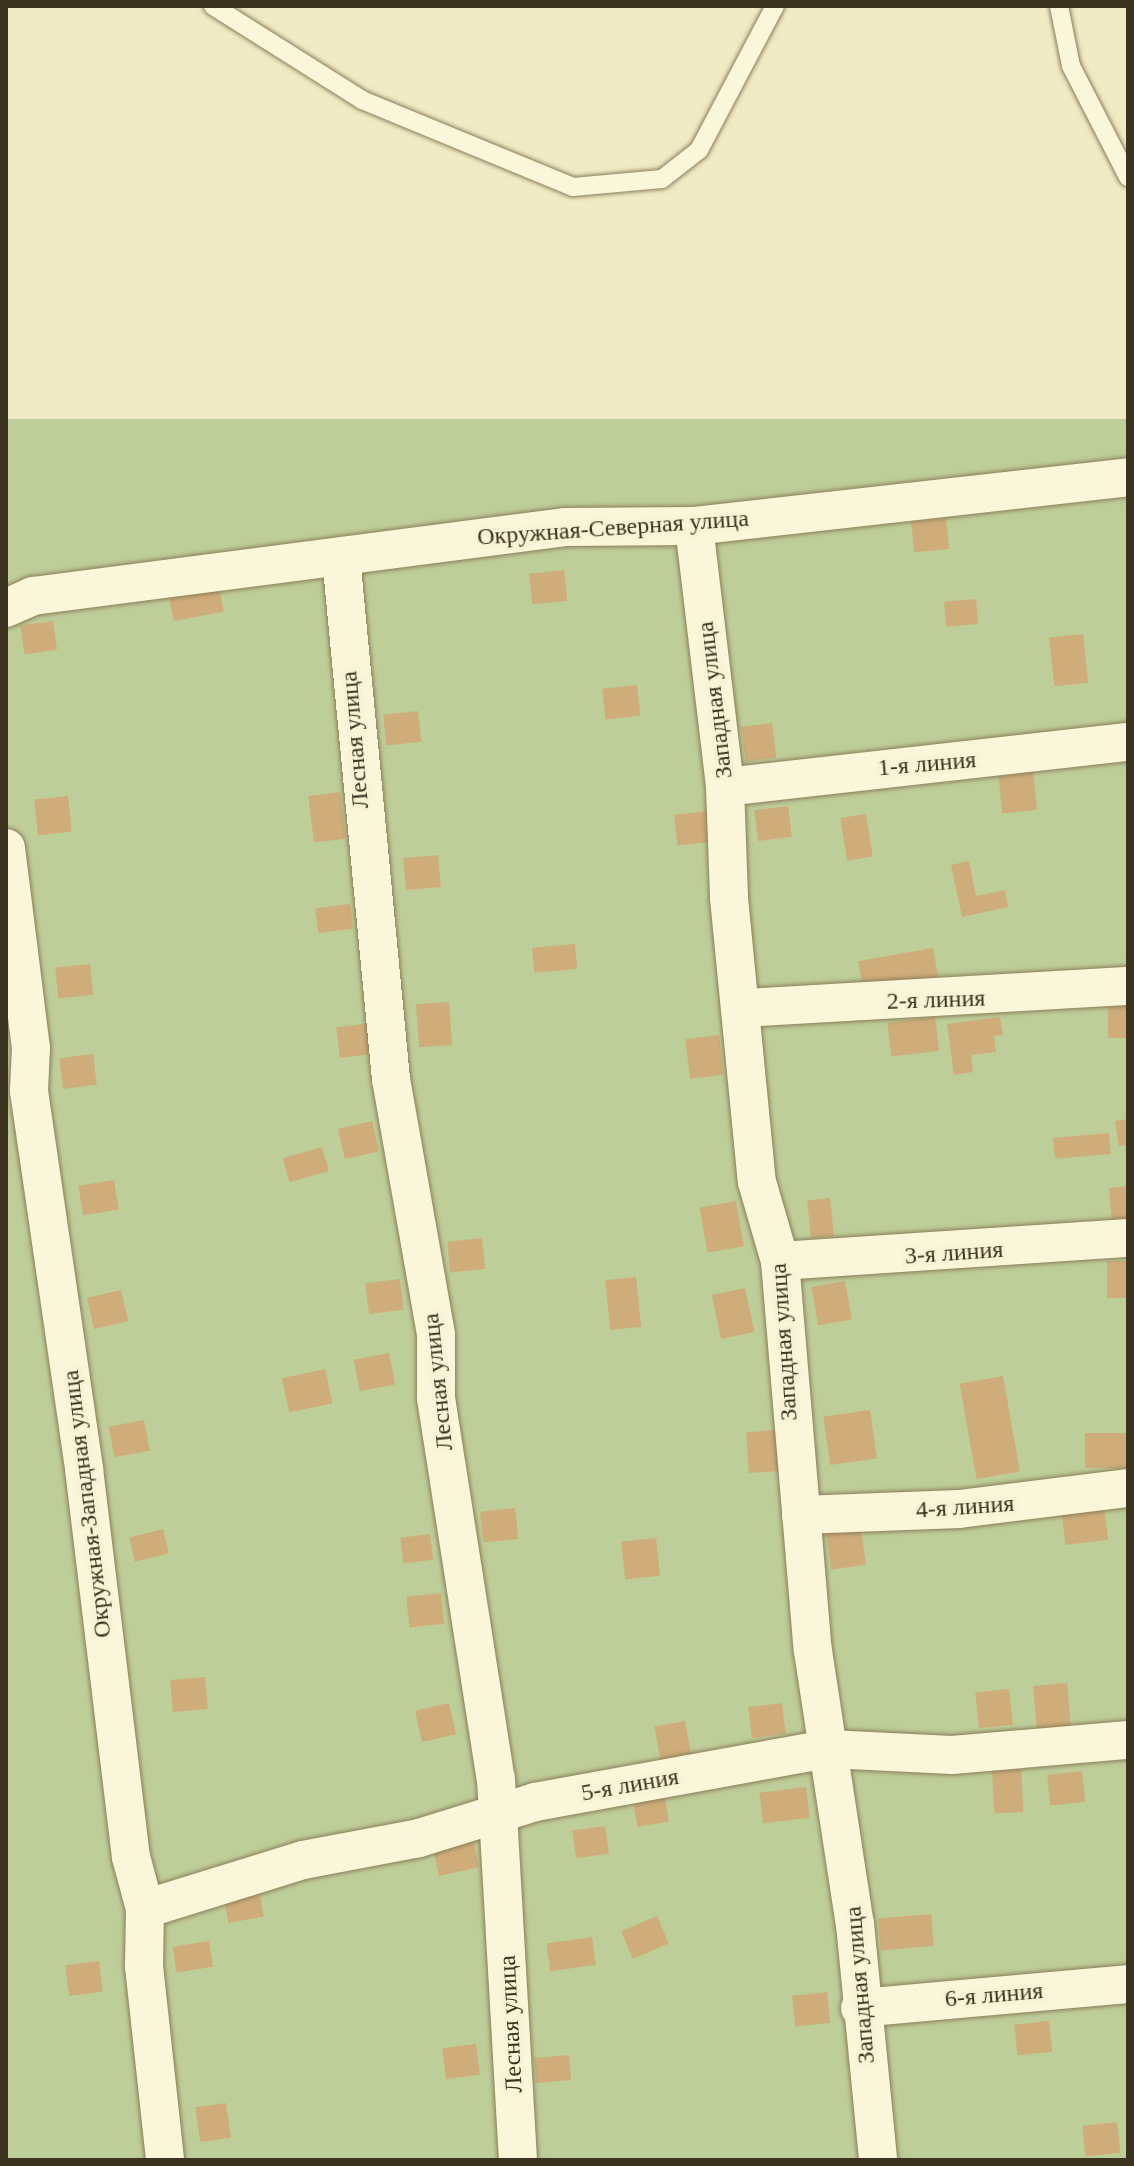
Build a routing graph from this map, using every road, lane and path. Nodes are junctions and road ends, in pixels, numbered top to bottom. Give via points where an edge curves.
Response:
1 (213, 6) edge
2 (775, 6) edge
3 (1059, 6) edge
4 (1128, 177) edge
5 (1128, 477) edge
6 (694, 526) junction
7 (341, 557) junction
8 (6, 608) edge
9 (1128, 742) edge
10 (725, 787) junction
11 (6, 848) edge
12 (1128, 986) edge
13 (743, 1008) junction
14 (1128, 1238) edge
15 (780, 1261) junction
16 (1128, 1488) edge
17 (801, 1515) junction
18 (1128, 1740) edge
19 (828, 1749) junction
20 (497, 1811) junction
21 (145, 1909) junction
22 (1128, 1984) edge
23 (860, 2008) junction
24 (165, 2160) edge
25 (518, 2160) edge
26 (878, 2160) edge

1 - 2 lane via 362,100 573,187 662,179 699,150
3 - 4 lane via 1071,66
5 - 6 street, Окружная-Северная улица
6 - 7 street, Окружная-Северная улица via 565,527
6 - 10 street, Западная улица
7 - 8 street, Окружная-Северная улица via 33,596
7 - 20 street, Лесная улица via 391,1079 436,1335 436,1398
9 - 10 street, 1-я линия
10 - 13 street, Западная улица via 729,898
11 - 21 street, Окружная-Западная улица via 31,1048 29,1091 82,1453 131,1857
12 - 13 street, 2-я линия
13 - 15 street, Западная улица via 757,1182
14 - 15 street, 3-я линия
15 - 17 street, Западная улица
16 - 17 street, 4-я линия via 959,1509
17 - 19 street, Западная улица
18 - 19 street, 5-я линия via 952,1755
19 - 20 street, 5-я линия
19 - 23 street, Западная улица via 855,1924
20 - 21 street, 5-я линия via 419,1838 288,1864
20 - 25 street, Лесная улица
21 - 24 street, Окружная-Западная улица via 144,1966
22 - 23 street, 6-я линия
23 - 26 street, Западная улица

